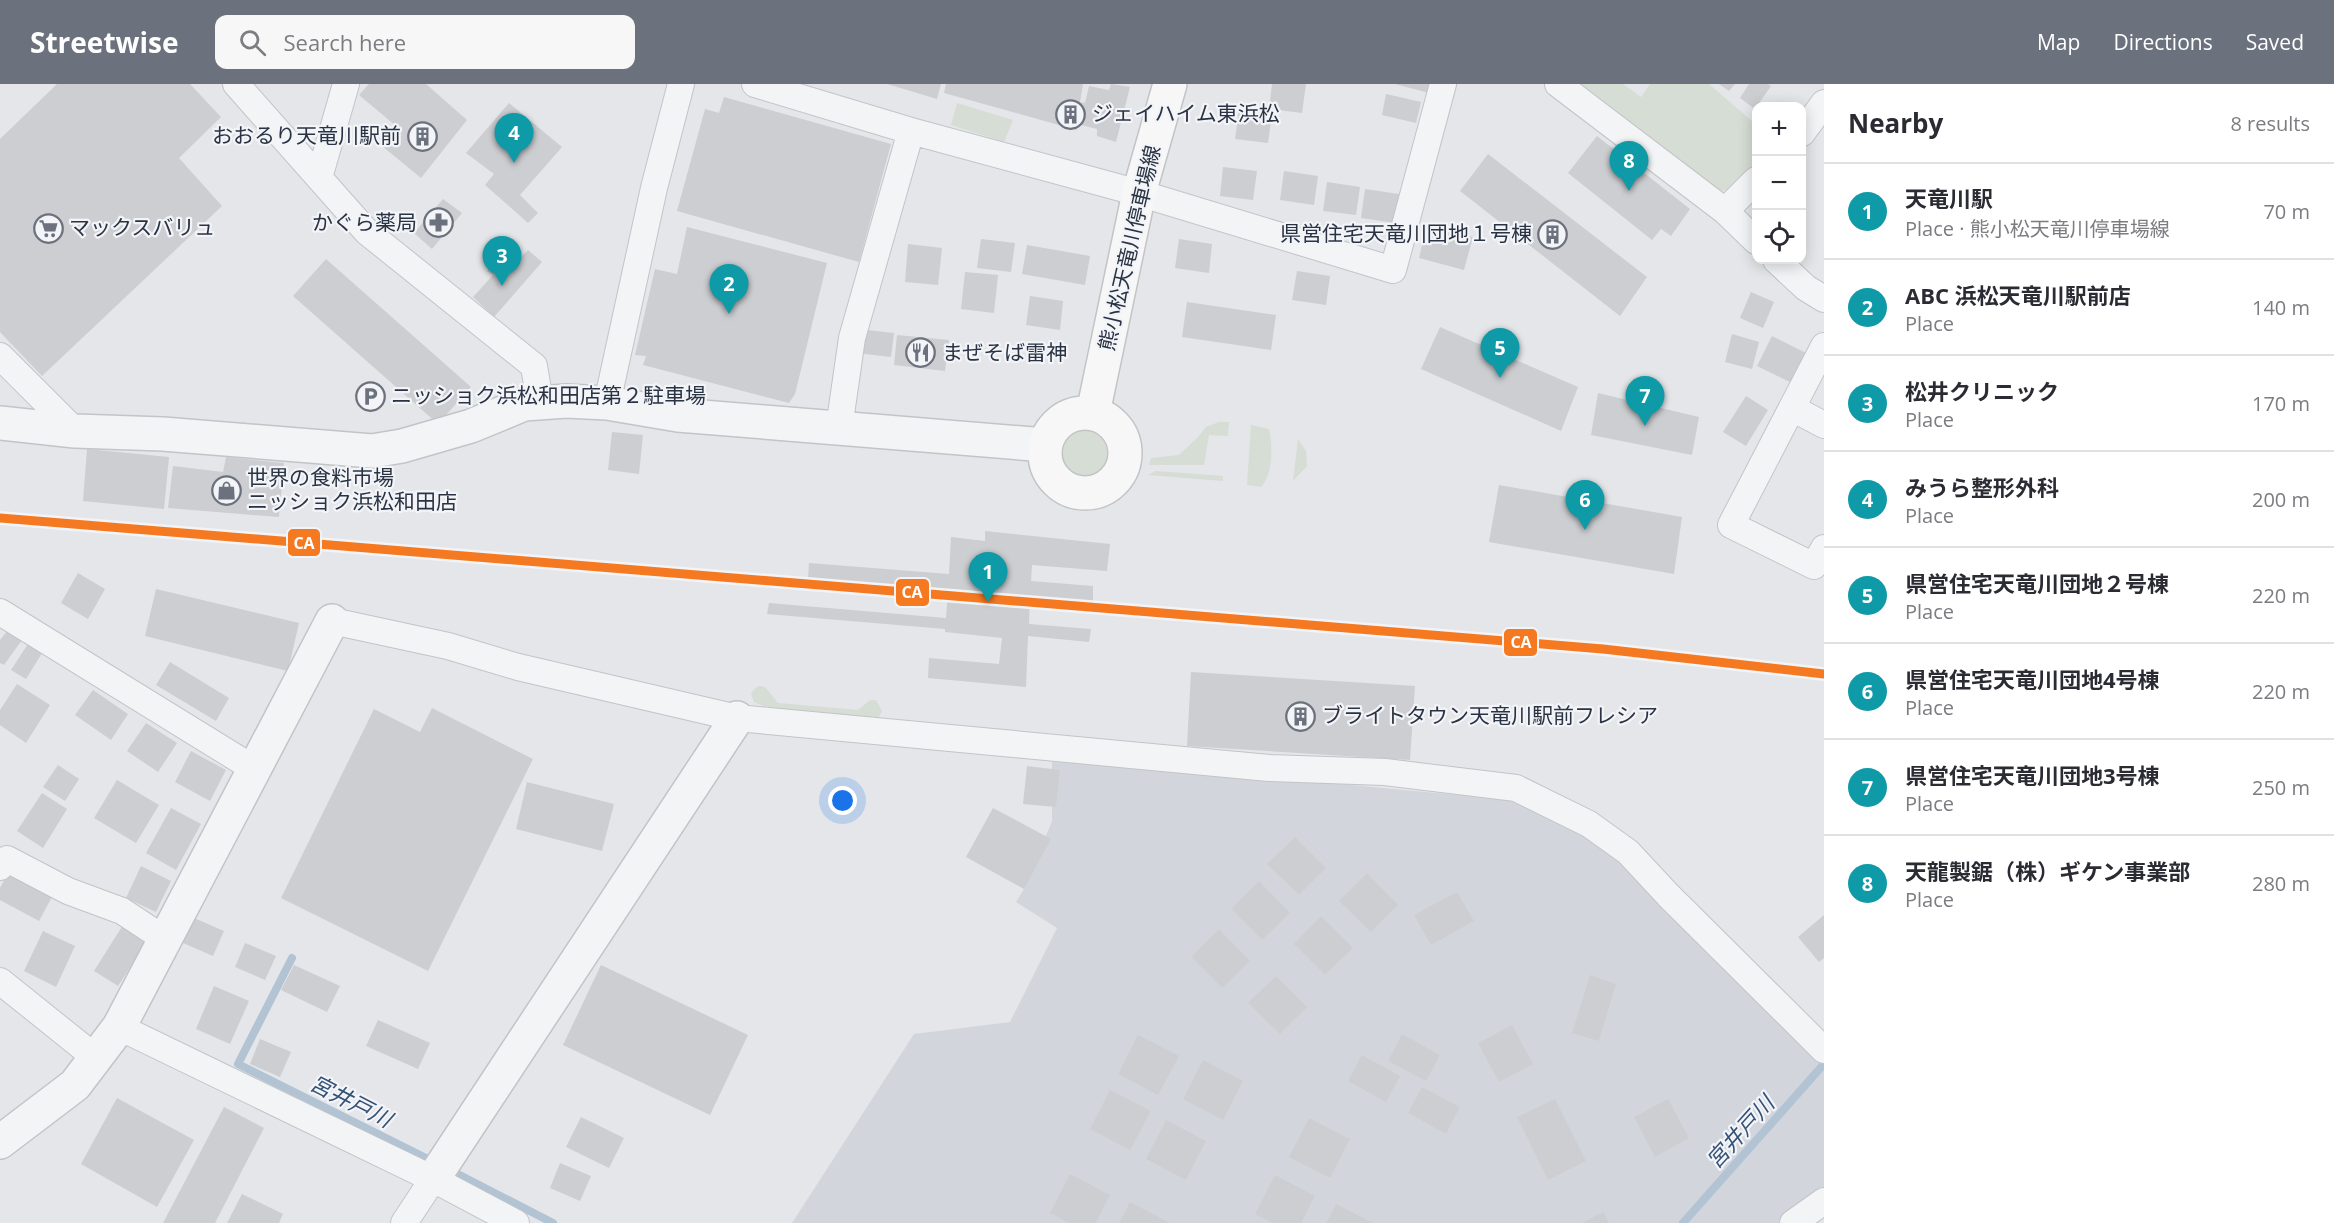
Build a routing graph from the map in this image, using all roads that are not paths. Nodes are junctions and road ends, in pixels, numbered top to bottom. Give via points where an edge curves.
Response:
1 (236, 84) edge
2 (346, 84) edge
3 (681, 84) edge
4 (755, 84) edge
5 (1170, 84) edge
6 (1443, 84) edge
7 (1558, 84) edge
8 (1824, 103) edge
9 (1806, 128) edge
10 (911, 131) junction
11 (319, 178) junction
12 (1752, 184) edge
13 (1139, 192) junction
14 (1725, 211) junction
15 (1752, 238) edge
16 (1780, 264) edge
17 (1824, 299) edge
18 (1824, 346) edge
19 (0, 356) edge
20 (540, 402) junction
21 (607, 403) junction
22 (1792, 408) junction
23 (1093, 413) junction
24 (0, 423) edge
25 (1824, 425) edge
26 (839, 428) junction
27 (75, 431) junction
28 (1045, 445) junction
29 (1824, 548) edge
30 (0, 612) edge
31 (332, 621) joint
32 (737, 718) junction
33 (256, 770) junction
34 (0, 867) edge
35 (166, 940) junction
36 (0, 981) edge
37 (119, 1027) junction
38 (1822, 1048) edge
39 (96, 1058) junction
40 (0, 1142) edge
41 (438, 1172) junction
42 (1824, 1201) edge
43 (404, 1223) edge
44 (516, 1223) edge
45 (1793, 1223) edge

1 - 11 street
2 - 11 street
3 - 21 street
4 - 10 street
5 - 13 main road, 熊小松天竜川停車場線
6 - 13 street via 1393,270
7 - 14 street
8 - 9 street
10 - 13 street
10 - 26 street via 852,338
11 - 20 street via 367,232 534,366
12 - 14 street
13 - 23 main road, 熊小松天竜川停車場線
14 - 15 street
16 - 17 street
18 - 22 street
19 - 27 street
20 - 21 street
20 - 27 street via 524,404 422,441 372,452 163,434
21 - 26 street via 678,415
22 - 25 street
22 - 29 street via 1731,525 1814,566
23 - 28 main road via 1068,416 1053,428
23 - 28 main road via 1114,426 1125,448 1120,472 1102,489 1083,492 1065,488 1048,470
24 - 27 street
26 - 28 street
30 - 33 street
31 - 32 street
31 - 33 street
32 - 38 street via 1269,768 1396,773 1516,788 1589,824 1628,852
32 - 41 street
33 - 35 street
34 - 35 street via 7,859 68,891 122,911
35 - 37 street
36 - 39 street
37 - 39 street
37 - 41 street
39 - 40 street via 75,1085
41 - 43 street
41 - 44 street
42 - 45 street

